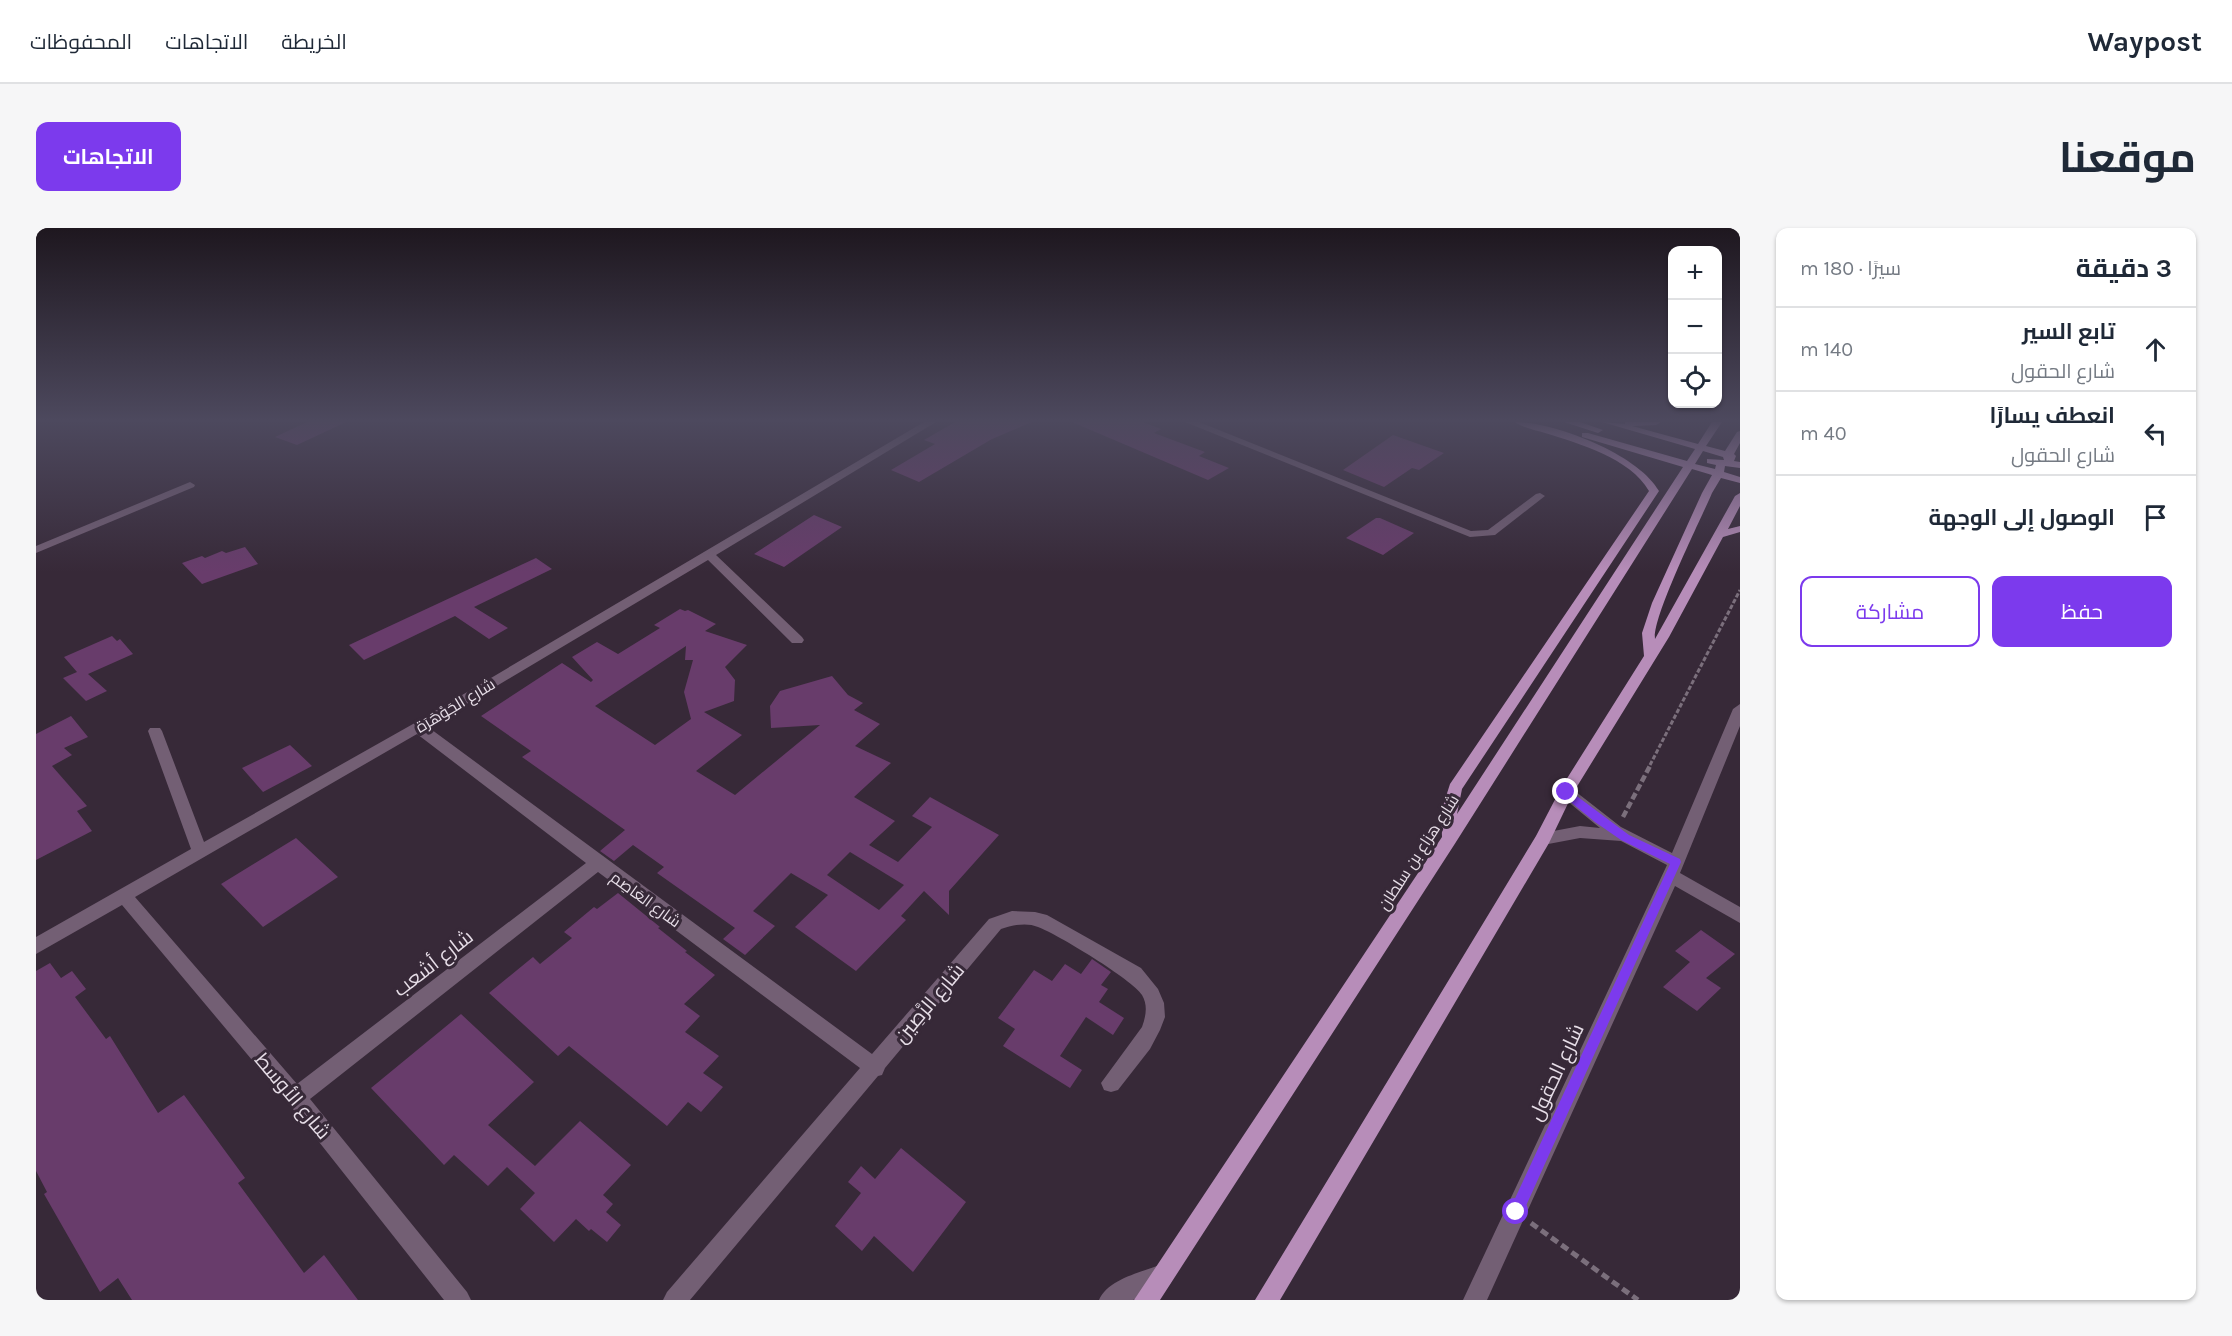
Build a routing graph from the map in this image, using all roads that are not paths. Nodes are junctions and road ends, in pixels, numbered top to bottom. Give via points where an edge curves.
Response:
1 (846, 472) edge
2 (1315, 472) edge
3 (1636, 472) edge
4 (1684, 472) edge
5 (1724, 472) edge
6 (190, 485) dead end
7 (1539, 496) dead end
8 (1740, 496) edge
9 (1740, 529) edge
10 (1718, 535) junction
11 (36, 550) edge
12 (709, 554) junction
13 (797, 640) dead end
14 (1651, 657) junction
15 (1740, 709) edge
16 (418, 727) junction
17 (155, 731) dead end
18 (1566, 792) junction
19 (1620, 834) junction
20 (1450, 838) junction
21 (1543, 839) junction
22 (200, 852) junction
23 (598, 863) junction
24 (1673, 869) junction
25 (123, 895) junction
26 (1740, 916) edge
27 (36, 946) edge
28 (875, 1068) junction
29 (1111, 1083) dead end
30 (296, 1097) junction
31 (1162, 1276) junction
32 (459, 1300) edge
33 (675, 1300) edge
34 (1111, 1300) edge
35 (1146, 1300) edge
36 (1267, 1300) edge
37 (1475, 1300) edge

1 - 12 street, شارع الجَوْهَرَة
2 - 7 street via 1470,534 1491,533
3 - 20 main road via 1646,478 1654,491 1455,788 1449,812
4 - 20 main road, شارع هزاع بن سلطان
5 - 14 main road via 1666,582 1648,633
6 - 11 street
8 - 10 main road
9 - 10 main road
10 - 14 main road
12 - 13 street
12 - 16 street, شارع الجَوْهَرَة
14 - 18 main road
15 - 24 street, شارع الحقول
16 - 22 street, شارع الجَوْهَرَة
16 - 23 street, شارع العَاصِم
17 - 22 street
18 - 19 street
18 - 21 main road
19 - 21 street via 1580,832
19 - 24 street
20 - 31 main road, شارع هزاع بن سلطان
21 - 36 main road
22 - 25 street, شارع الجَوْهَرَة
23 - 28 street, شارع العَاصِم
23 - 30 street, شارع أشعب
24 - 26 street
24 - 37 street, شارع الحقول
25 - 27 street, شارع الجَوْهَرَة
25 - 30 street, شارع الأوسط
28 - 29 street, شارع الرَّصِين via 995,924 1025,916 1048,923 1136,974 1155,998 1155,1025
28 - 33 street, شارع الرَّصِين
30 - 32 street, شارع الأوسط
31 - 34 street
31 - 35 main road, شارع هزاع بن سلطان

